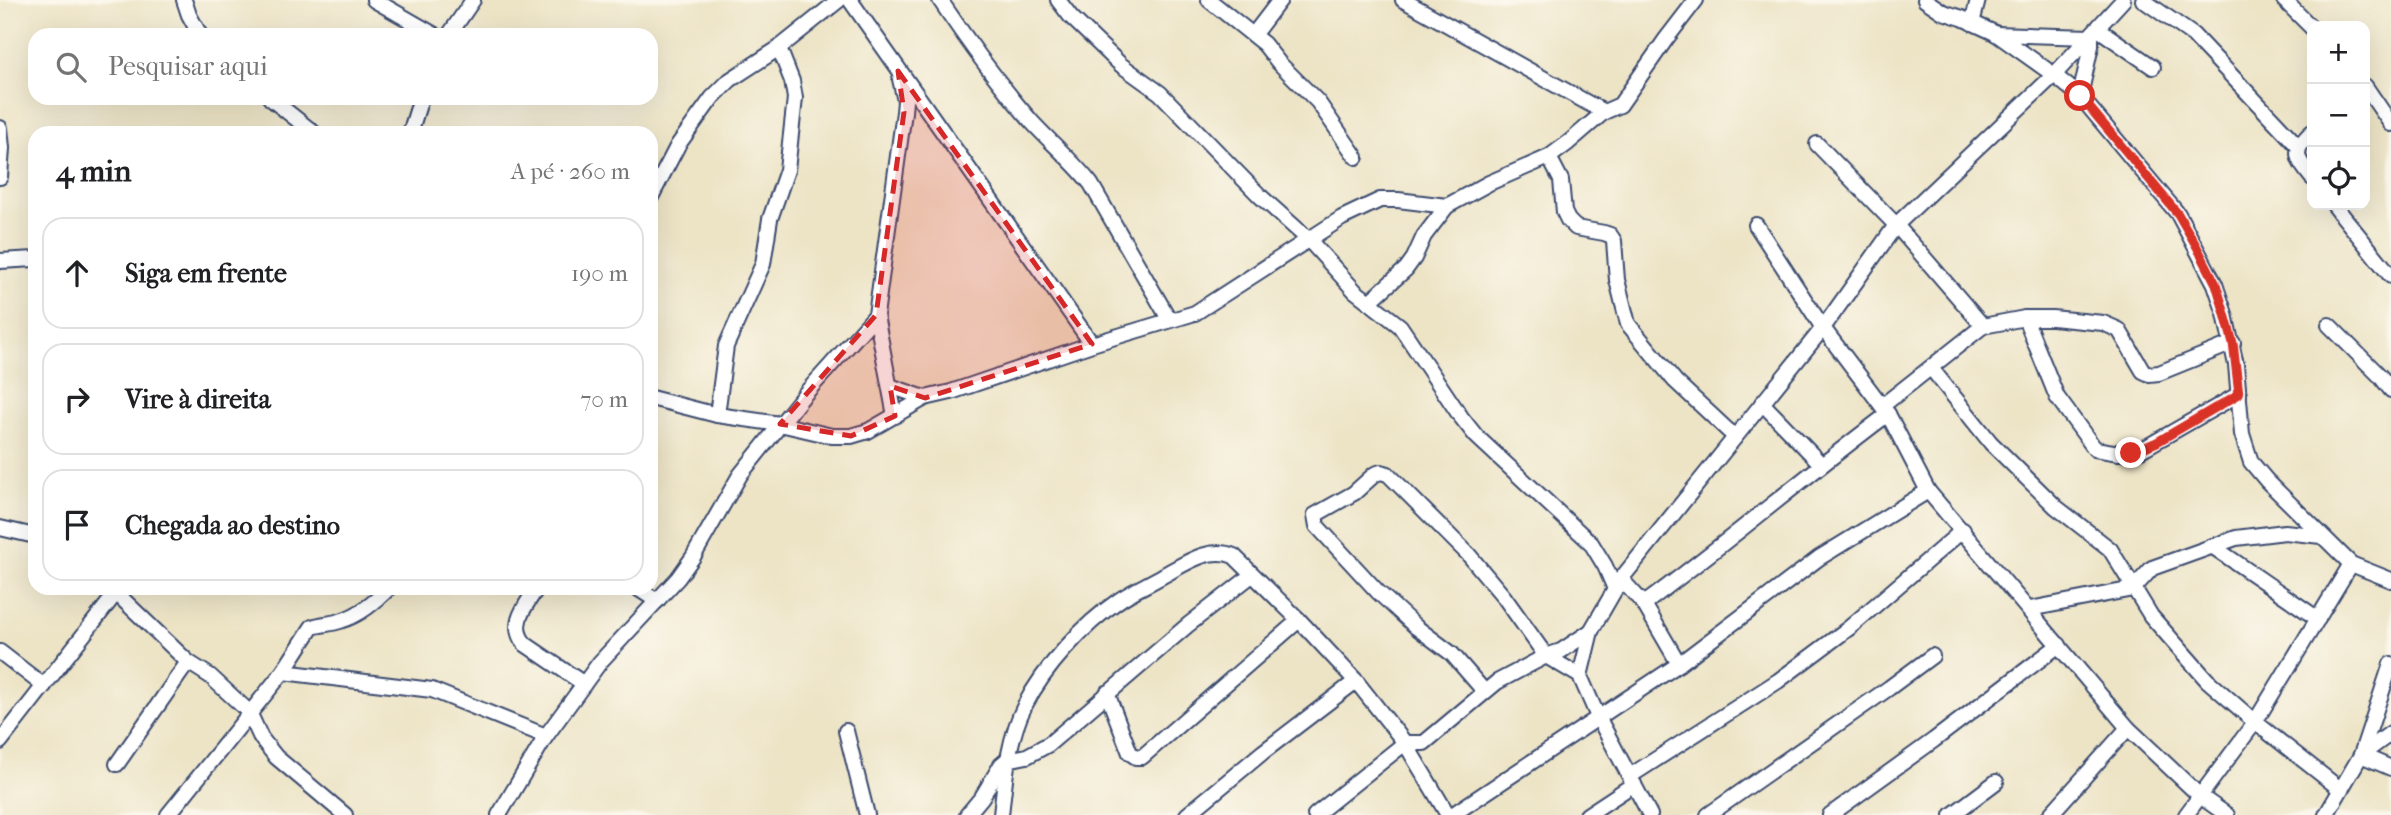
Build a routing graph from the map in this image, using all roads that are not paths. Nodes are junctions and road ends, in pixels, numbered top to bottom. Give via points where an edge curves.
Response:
1 (184, 0) edge
2 (374, 0) edge
3 (473, 0) edge
4 (839, 0) edge
5 (850, 0) edge
6 (940, 0) edge
7 (1058, 0) edge
8 (1209, 0) edge
9 (1280, 0) edge
10 (1403, 0) edge
11 (1696, 0) edge
12 (1925, 0) edge
13 (1978, 0) edge
14 (2123, 0) edge
15 (2143, 0) edge
16 (2284, 0) edge
17 (1972, 23) junction
18 (2307, 23) edge
19 (196, 28) edge
20 (423, 28) edge
21 (454, 28) edge
22 (1994, 33) junction
23 (2094, 33) junction
24 (1254, 34) junction
25 (779, 48) junction
26 (2153, 67) dead end
27 (898, 71) junction
28 (2054, 75) junction
29 (2370, 94) edge
30 (2080, 96) junction
31 (279, 105) edge
32 (419, 105) edge
33 (1604, 112) junction
34 (2391, 124) edge
35 (305, 126) edge
36 (412, 126) edge
37 (0, 128) edge
38 (2307, 137) edge
39 (1817, 144) dead end
40 (2298, 146) junction
41 (1356, 157) dead end
42 (1549, 157) junction
43 (2307, 172) edge
44 (0, 177) edge
45 (658, 184) edge
46 (1447, 206) junction
47 (2337, 210) edge
48 (1756, 225) dead end
49 (1896, 225) junction
50 (1309, 240) junction
51 (28, 259) edge
52 (0, 261) edge
53 (2391, 276) edge
54 (1370, 302) junction
55 (876, 315) junction
56 (2025, 318) junction
57 (1169, 319) junction
58 (2329, 325) dead end
59 (1983, 326) junction
60 (1823, 328) junction
61 (2233, 343) junction
62 (1092, 344) junction
63 (1931, 368) junction
64 (890, 386) junction
65 (2391, 390) edge
66 (2239, 394) junction
67 (925, 398) junction
68 (658, 400) edge
69 (1762, 403) junction
70 (1885, 410) junction
71 (717, 415) junction
72 (895, 416) junction
73 (780, 424) junction
74 (1735, 437) junction
75 (1821, 464) junction
76 (1928, 491) junction
77 (0, 528) edge
78 (1962, 530) junction
79 (28, 534) edge
80 (2321, 536) junction
81 (2212, 546) junction
82 (2351, 564) junction
83 (1252, 575) junction
84 (2391, 580) edge
85 (1618, 584) junction
86 (2133, 589) junction
87 (112, 595) edge
88 (121, 595) edge
89 (381, 595) edge
90 (533, 595) edge
91 (648, 595) edge
92 (657, 601) junction
93 (1644, 604) junction
94 (2030, 609) junction
95 (2318, 619) junction
96 (1299, 620) junction
97 (1591, 631) junction
98 (2059, 645) junction
99 (0, 652) edge
100 (1546, 656) junction
101 (1932, 656) dead end
102 (188, 662) junction
103 (1679, 664) junction
104 (2391, 664) edge
105 (283, 671) junction
106 (1580, 676) junction
107 (1356, 681) junction
108 (584, 684) junction
109 (44, 686) junction
110 (1484, 691) junction
111 (1107, 693) junction
112 (249, 712) junction
113 (1598, 717) junction
114 (2255, 722) junction
115 (2128, 728) junction
116 (846, 731) dead end
117 (2391, 733) edge
118 (232, 734) junction
119 (546, 736) junction
120 (261, 738) junction
121 (0, 742) edge
122 (1405, 743) junction
123 (2361, 755) junction
124 (1007, 760) junction
125 (117, 764) dead end
126 (2391, 768) edge
127 (1632, 780) junction
128 (1996, 782) dead end
129 (2340, 789) junction
130 (2200, 796) junction
131 (170, 814) edge
132 (2053, 814) edge
133 (345, 815) edge
134 (499, 815) edge
135 (867, 815) edge
136 (967, 815) edge
137 (1001, 815) edge
138 (1187, 815) edge
139 (1315, 815) edge
140 (1450, 815) edge
141 (1587, 815) edge
142 (1650, 815) edge
143 (1708, 815) edge
144 (1830, 815) edge
145 (1952, 815) edge
146 (2186, 815) edge
147 (2227, 815) edge
148 (2326, 815) edge

1 - 19 street
2 - 20 street
3 - 21 street
4 - 25 street
5 - 27 street
6 - 57 street via 1033,123 1091,184
7 - 50 street via 1097,43 1160,93
8 - 24 street
9 - 24 street
10 - 33 street
11 - 33 street via 1620,105
12 - 17 street
13 - 17 street
14 - 23 street
15 - 40 street via 2193,35
16 - 18 street
17 - 22 street
22 - 23 street
22 - 28 street
23 - 26 street
23 - 28 street
23 - 30 street
24 - 41 street via 1318,102
25 - 45 street via 730,80 712,99 678,145
25 - 71 street via 795,98 787,170 770,219 763,264 726,346
27 - 55 street via 904,112
27 - 62 street
28 - 30 street
28 - 49 street
29 - 34 street
30 - 61 street via 2178,214 2216,284
31 - 35 street
32 - 36 street
33 - 42 street
37 - 44 street
38 - 40 street
39 - 49 street
40 - 43 street via 2299,162
42 - 46 street
42 - 74 street via 1561,180 1568,220 1576,228 1610,235 1614,241 1617,280 1628,324 1675,381
46 - 50 street via 1380,200
46 - 54 street via 1406,269
47 - 53 street
48 - 60 street
49 - 59 street
49 - 60 street
50 - 54 street
50 - 57 street via 1212,304
51 - 52 street
54 - 85 street via 1400,326 1476,436 1591,543
55 - 64 street
55 - 73 street
56 - 59 street
56 - 61 street via 2111,326 2119,330 2149,374
56 - 66 street via 2057,397 2095,449 2141,450
57 - 62 street
58 - 65 street
59 - 63 street
60 - 69 street
60 - 70 street
61 - 66 street
62 - 67 street
63 - 70 street
63 - 86 street via 1991,443 2056,506 2110,549
64 - 67 street
64 - 72 street
66 - 80 street via 2242,434 2251,462
67 - 72 street
68 - 71 street
69 - 74 street
69 - 75 street
70 - 75 street
70 - 76 street
71 - 73 street
72 - 73 street via 851,436
73 - 92 street via 740,474 693,557
74 - 85 street
75 - 93 street
76 - 78 street
76 - 103 street via 1819,558
77 - 79 street
78 - 94 street
78 - 127 street via 1849,628
80 - 81 street via 2267,533
80 - 82 street
81 - 86 street via 2152,568
81 - 95 street
82 - 84 street
82 - 95 street
83 - 96 street
83 - 111 street
83 - 124 street via 1234,556 1209,553 1117,602 1041,680 1025,706
85 - 93 street
85 - 97 street
86 - 94 street
86 - 114 street via 2193,665
87 - 109 street
88 - 102 street
89 - 105 street via 356,614 312,627
90 - 108 street via 518,618 520,638
91 - 92 street
92 - 108 street
93 - 103 street
94 - 98 street
95 - 114 street
96 - 107 street
96 - 111 street via 1142,757 1130,753
97 - 100 street via 1561,652
97 - 106 street
98 - 115 street
98 - 144 street
99 - 109 street
100 - 106 street
100 - 110 street
100 - 110 street via 1468,554 1388,474 1375,474 1354,493 1315,515 1317,526 1378,592 1452,654
101 - 143 street
102 - 112 street
102 - 125 street
103 - 113 street
104 - 123 street
105 - 112 street
105 - 119 street via 432,690
106 - 113 street
107 - 122 street
107 - 138 street
108 - 119 street
109 - 121 street
110 - 122 street via 1424,743
111 - 124 street via 1049,744
112 - 118 street
112 - 120 street
113 - 127 street
113 - 140 street
114 - 129 street
114 - 130 street
115 - 130 street
115 - 132 street
116 - 135 street
117 - 123 street
118 - 120 street
118 - 131 street
119 - 134 street
120 - 133 street via 276,757
122 - 139 street
122 - 140 street
123 - 126 street
123 - 129 street
124 - 136 street
124 - 137 street
127 - 141 street
127 - 142 street
128 - 145 street
129 - 148 street
130 - 146 street
130 - 147 street

